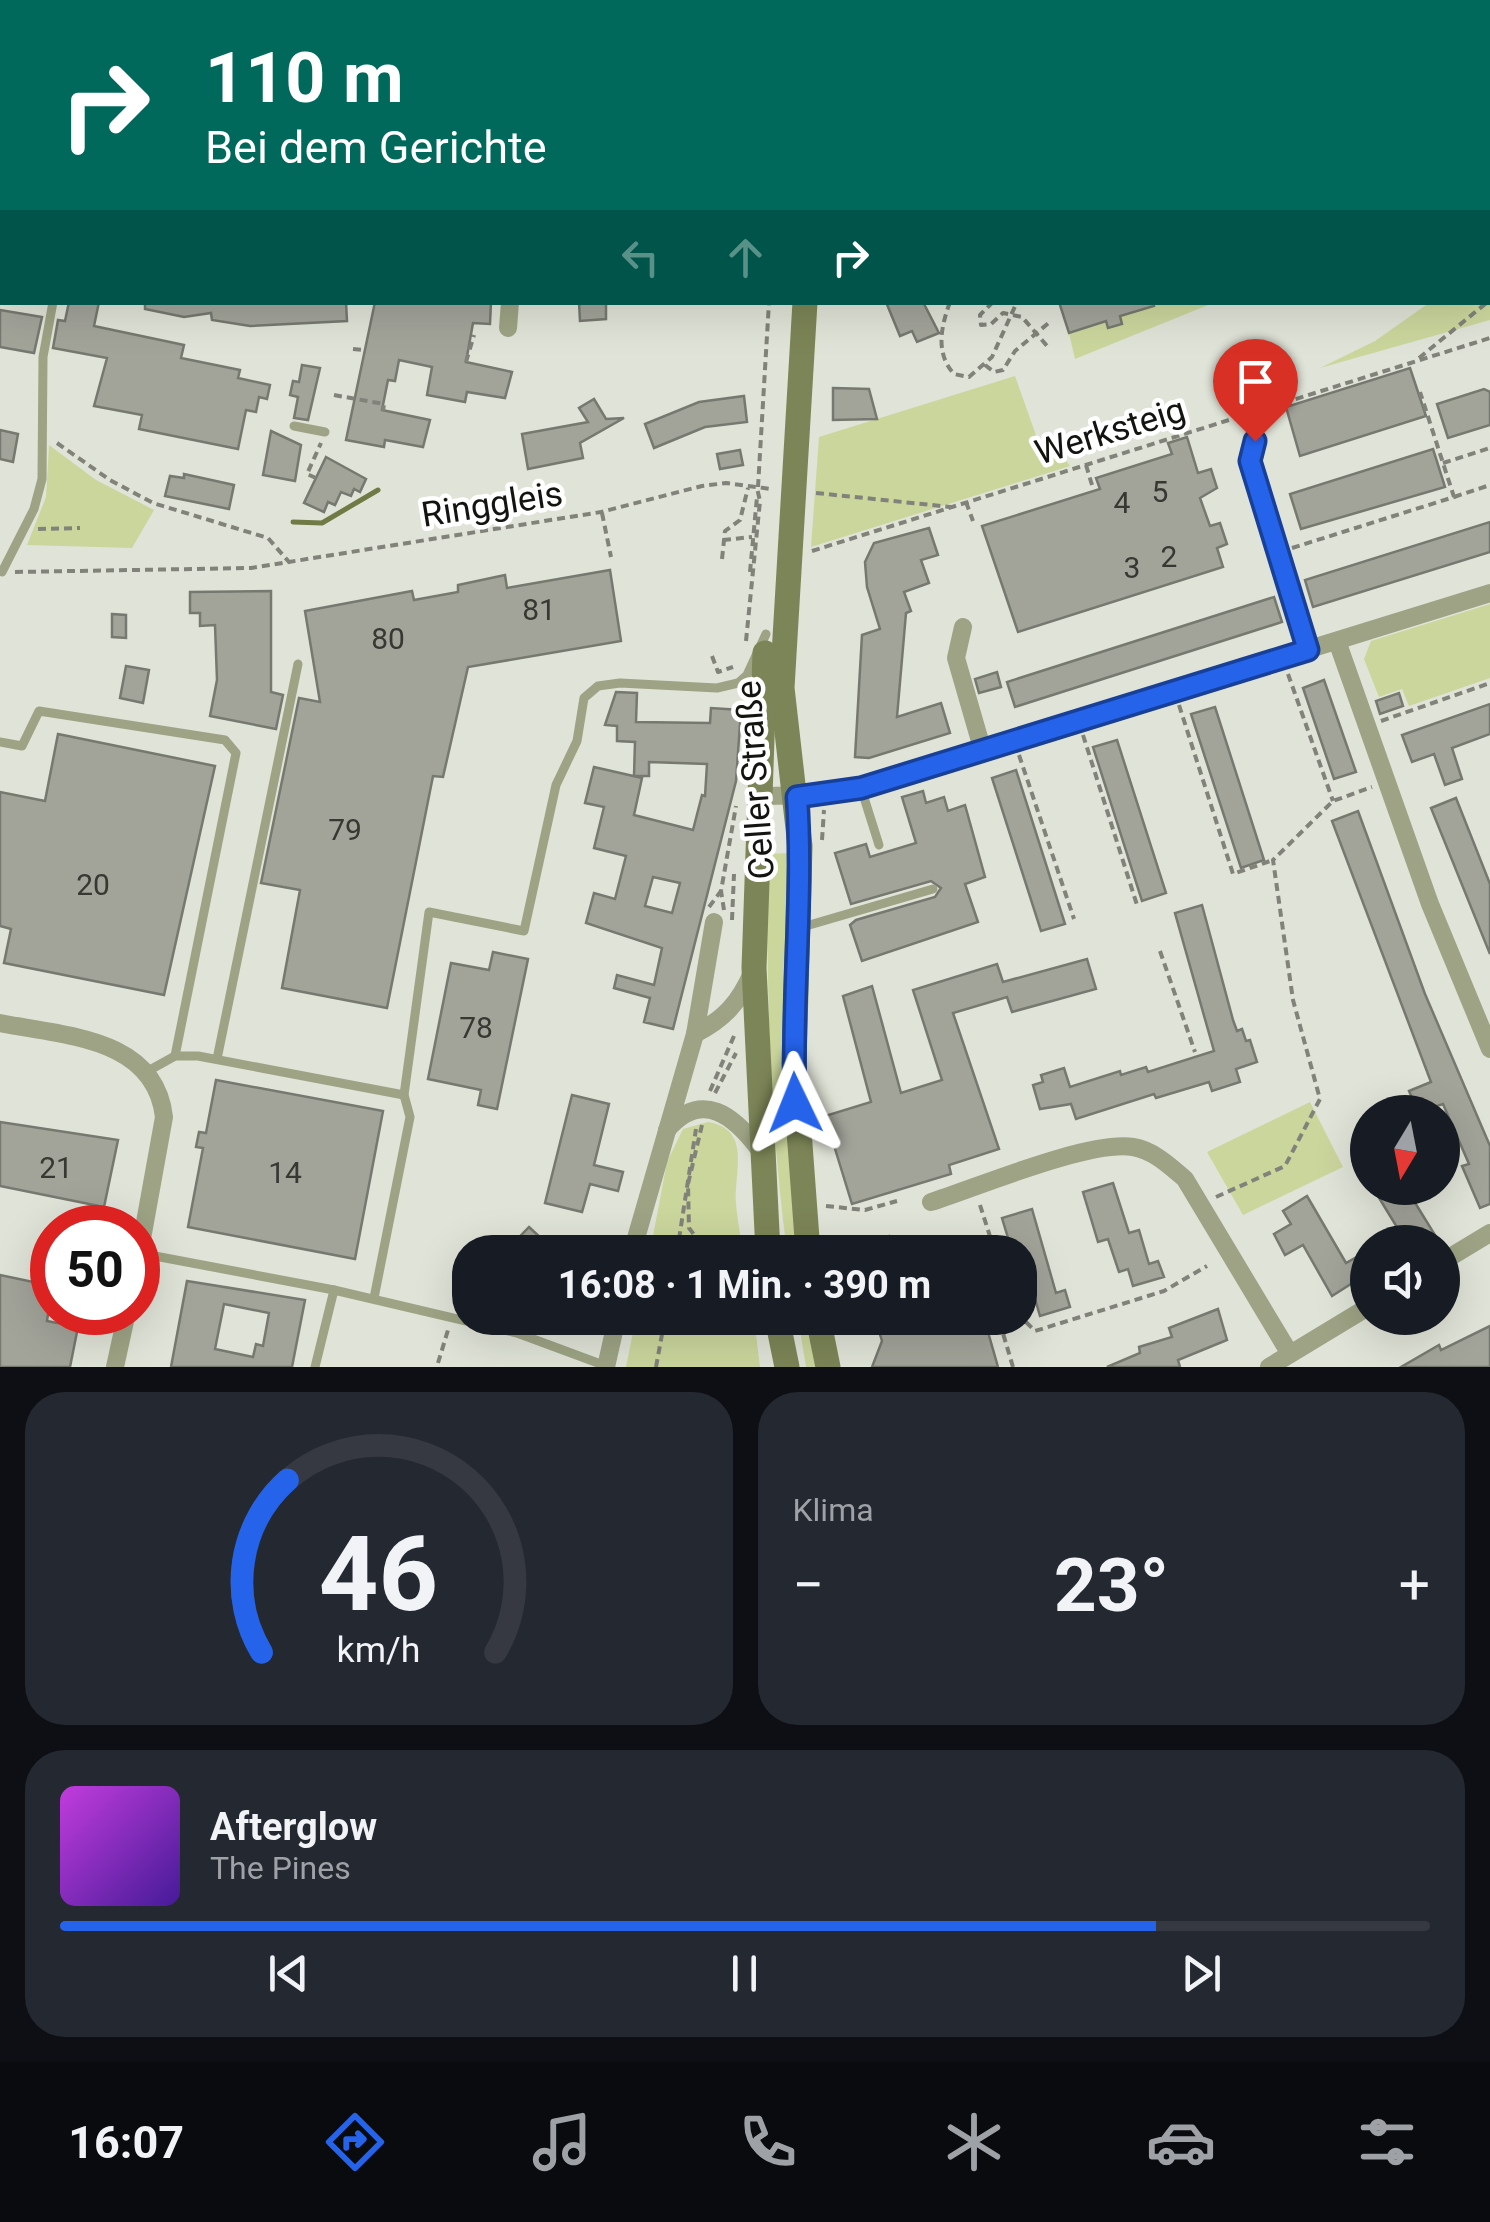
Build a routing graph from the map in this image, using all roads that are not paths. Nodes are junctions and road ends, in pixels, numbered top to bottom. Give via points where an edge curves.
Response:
1 (52, 305) edge
2 (510, 305) edge
3 (789, 305) edge
4 (805, 305) edge
5 (508, 328) dead end
6 (294, 426) dead end
7 (323, 438) road end
8 (1255, 441) dead end
9 (2, 572) edge
10 (1490, 593) edge
11 (963, 627) dead end
12 (755, 638) junction
13 (1338, 641) junction
14 (1308, 650) junction
15 (298, 664) dead end
16 (0, 742) edge
17 (982, 748) junction
18 (861, 788) junction
19 (761, 796) junction
20 (797, 797) junction
21 (878, 845) dead end
22 (933, 889) dead end
23 (714, 922) dead end
24 (796, 929) junction
25 (754, 968) junction
26 (0, 1023) edge
27 (694, 1034) junction
28 (1490, 1050) edge
29 (176, 1056) junction
30 (216, 1059) junction
31 (148, 1071) junction
32 (404, 1095) junction
33 (664, 1134) junction
34 (760, 1148) junction
35 (931, 1202) dead end
36 (148, 1205) edge
37 (1490, 1234) edge
38 (637, 1235) edge
39 (767, 1235) edge
40 (807, 1235) edge
41 (1460, 1252) edge
42 (160, 1262) edge
43 (334, 1290) junction
44 (374, 1298) junction
45 (1350, 1319) edge
46 (122, 1335) edge
47 (614, 1335) edge
48 (780, 1335) edge
49 (821, 1335) edge
50 (1290, 1354) junction
51 (606, 1366) edge
52 (116, 1367) edge
53 (315, 1367) edge
54 (787, 1367) edge
55 (828, 1367) edge
56 (1269, 1367) edge

1 - 9 lane via 42,357 42,478
2 - 5 street
3 - 12 main road, Celler Straße
4 - 20 main road, Celler Straße via 782,657
6 - 7 lane
8 - 14 street via 1250,461
10 - 13 street
11 - 17 street via 956,658
12 - 19 main road, Celler Straße
12 - 32 lane via 738,683 620,683 598,686 584,698 577,741 556,785 524,931 430,912
13 - 14 street
13 - 28 street via 1430,904
14 - 17 street
15 - 30 lane
16 - 29 lane via 22,746 39,710 225,740 236,753
17 - 18 street
18 - 20 street
18 - 21 lane
19 - 20 street
19 - 25 main road, Celler Straße
20 - 24 main road, Celler Straße
22 - 24 lane
23 - 27 street, Celler Straße
24 - 40 main road, Celler Straße via 794,1064
25 - 27 street, Celler Straße via 741,998 719,1022
25 - 34 main road, Celler Straße
26 - 31 street via 99,1043
27 - 33 street, Celler Straße
29 - 30 lane
29 - 31 lane
30 - 32 lane
31 - 36 street via 164,1118
32 - 44 lane via 410,1117
33 - 34 street via 685,1114 703,1110 733,1118
33 - 38 street, Celler Straße
34 - 39 main road, Celler Straße
35 - 50 street via 1100,1148 1136,1147 1185,1179
37 - 41 street
42 - 43 lane
43 - 44 lane
43 - 53 lane
44 - 51 lane via 517,1332
45 - 50 street
46 - 52 street
47 - 51 street
48 - 54 main road
49 - 55 main road
50 - 56 street

